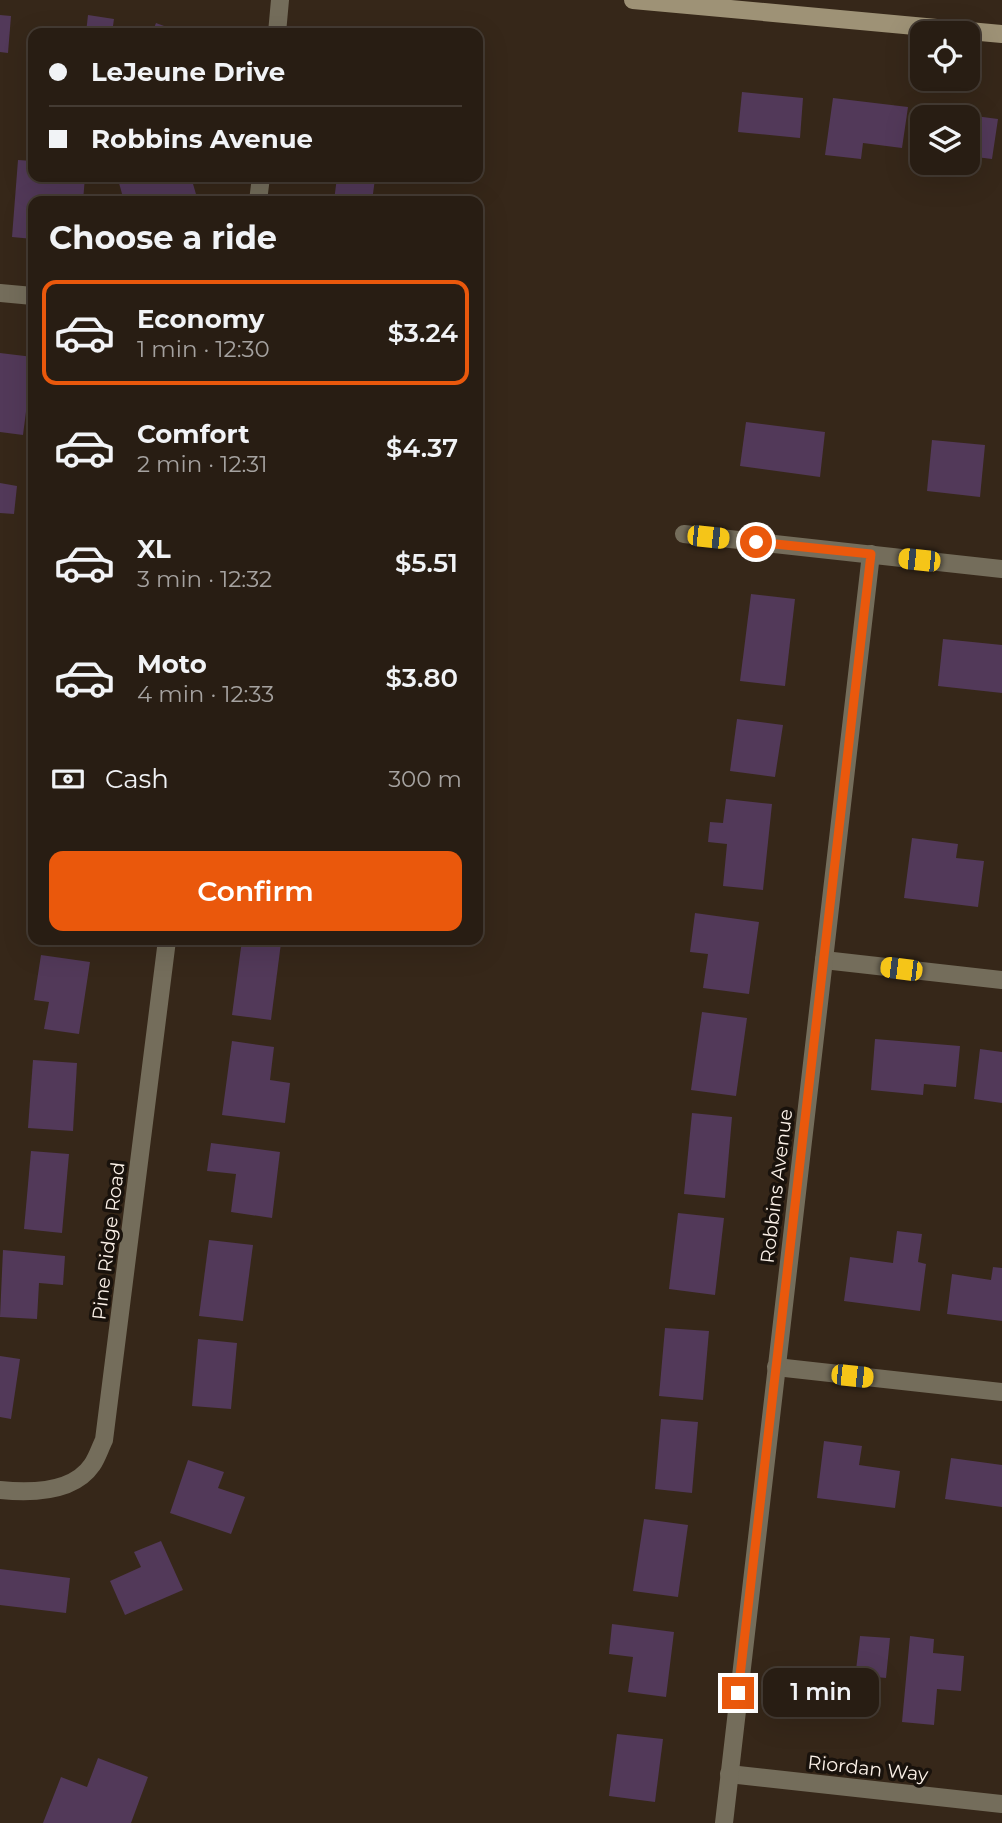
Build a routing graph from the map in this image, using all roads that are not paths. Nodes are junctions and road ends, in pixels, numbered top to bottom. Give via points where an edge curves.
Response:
1 (280, 0) edge
2 (633, 0) edge
3 (277, 28) edge
4 (1002, 34) edge
5 (0, 293) edge
6 (28, 296) edge
7 (684, 534) dead end
8 (871, 554) junction
9 (1002, 569) edge
10 (166, 945) edge
11 (824, 960) junction
12 (1002, 980) edge
13 (776, 1367) junction
14 (1002, 1392) edge
15 (0, 1490) edge
16 (729, 1774) junction
17 (1002, 1804) edge
18 (724, 1823) edge

1 - 3 street
2 - 4 street
5 - 6 street
7 - 8 street
8 - 9 street
8 - 11 street, Robbins Avenue
10 - 15 street, Pine Ridge Road via 104,1440 91,1467 67,1486
11 - 12 street
11 - 13 street, Robbins Avenue
13 - 14 street
13 - 16 street, Robbins Avenue
16 - 17 street, Riordan Way
16 - 18 street, Robbins Avenue

